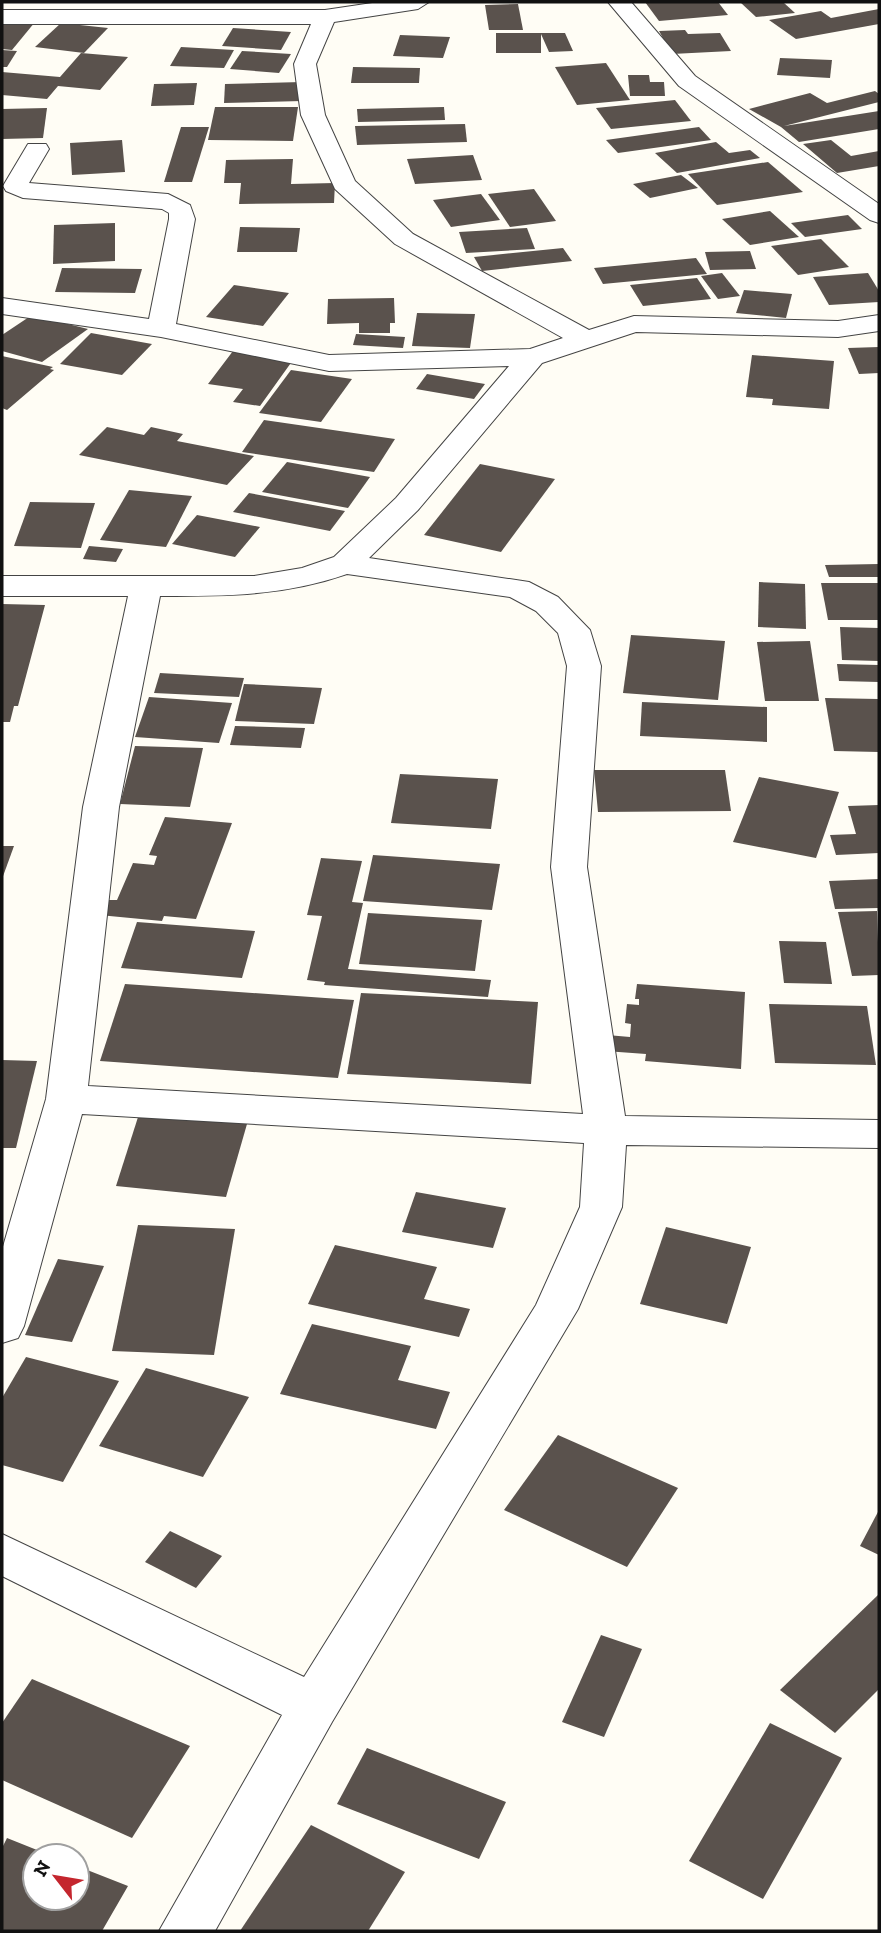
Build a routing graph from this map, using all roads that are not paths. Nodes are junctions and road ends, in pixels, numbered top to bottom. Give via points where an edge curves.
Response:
1 (418, 2) edge
2 (619, 2) edge
3 (2, 17) edge
4 (325, 17) junction
5 (37, 149) dead end
6 (879, 215) edge
7 (2, 306) edge
8 (879, 323) edge
9 (161, 329) junction
10 (584, 338) junction
11 (532, 357) junction
12 (345, 564) junction
13 (2, 586) edge
14 (146, 587) junction
15 (66, 1099) junction
16 (606, 1130) junction
17 (879, 1134) edge
18 (5, 1306) edge
19 (2, 1554) edge
20 (314, 1706) junction
21 (186, 1931) edge

1 - 4 street
2 - 6 street via 687,81
3 - 4 street
4 - 10 street via 305,65 313,115 344,184 404,239
5 - 9 street via 15,186 23,190 168,202 181,210
7 - 9 street
8 - 10 street via 838,329 634,324
9 - 11 street via 329,363
10 - 11 street
11 - 12 street via 407,504
12 - 14 street via 308,577 254,586
12 - 16 street via 518,589 547,604 574,630 584,666 569,867
13 - 14 street
14 - 15 street via 101,807
15 - 16 street
15 - 18 street
16 - 17 street
16 - 20 street via 600,1207 556,1309
19 - 20 street
20 - 21 street

